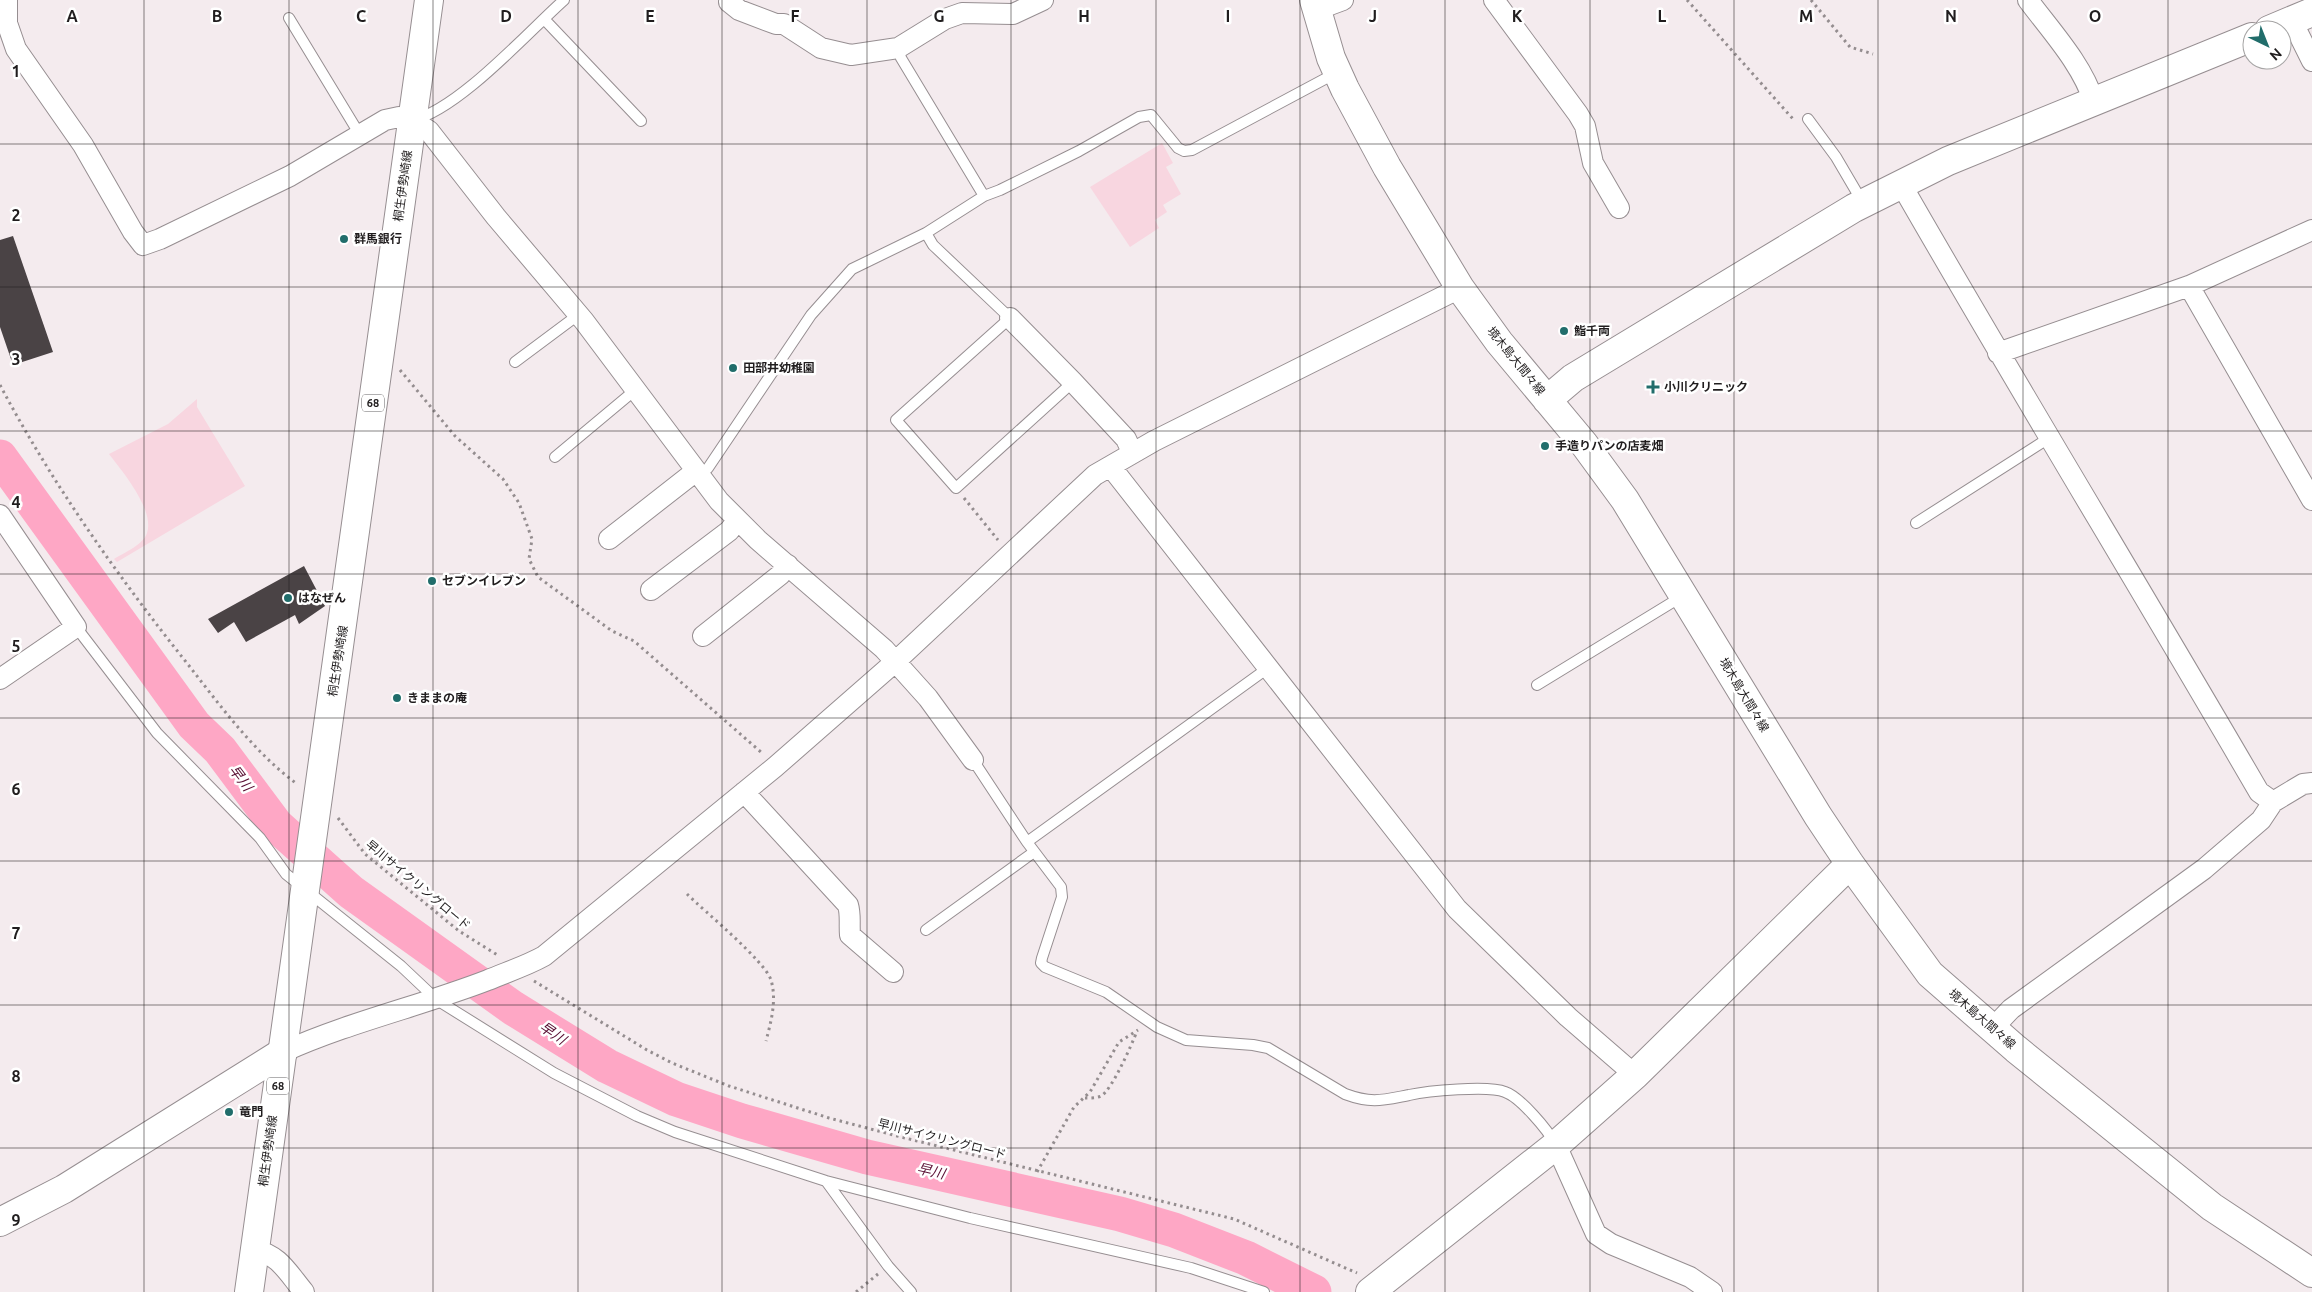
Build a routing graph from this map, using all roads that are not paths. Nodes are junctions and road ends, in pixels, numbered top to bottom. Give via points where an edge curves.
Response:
1 (7, 0) edge
2 (429, 0) edge
3 (564, 0) edge
4 (1043, 0) edge
5 (1343, 0) edge
6 (1494, 0) edge
7 (2028, 0) edge
8 (729, 1) edge
9 (1315, 5) edge
10 (289, 18) dead end
11 (544, 18) junction
12 (2292, 23) edge
13 (2242, 41) edge
14 (898, 48) junction
15 (2312, 61) edge
16 (1337, 72) junction
17 (2094, 102) junction
18 (1808, 119) dead end
19 (412, 120) junction
20 (641, 122) dead end
21 (360, 135) junction
22 (1901, 184) junction
23 (984, 196) junction
24 (1863, 203) junction
25 (1619, 208) dead end
26 (2312, 230) edge
27 (926, 233) junction
28 (2190, 286) junction
29 (1460, 288) junction
30 (578, 315) junction
31 (1010, 318) junction
32 (1998, 353) junction
33 (515, 362) dead end
34 (1073, 382) junction
35 (634, 390) junction
36 (1547, 400) junction
37 (2049, 438) junction
38 (1132, 452) junction
39 (555, 457) dead end
40 (1111, 467) junction
41 (698, 473) junction
42 (2312, 500) edge
43 (0, 516) edge
44 (737, 522) junction
45 (1916, 523) dead end
46 (609, 539) dead end
47 (788, 565) junction
48 (651, 590) dead end
49 (1683, 596) junction
50 (76, 627) junction
51 (703, 636) dead end
52 (895, 662) junction
53 (1268, 668) junction
54 (0, 679) edge
55 (1537, 685) dead end
56 (972, 760) joint
57 (2312, 783) edge
58 (744, 792) junction
59 (2273, 802) junction
60 (1027, 842) junction
61 (1034, 852) junction
62 (1850, 864) junction
63 (306, 885) junction
64 (926, 930) dead end
65 (893, 972) dead end
66 (442, 998) junction
67 (1993, 1028) junction
68 (283, 1052) junction
69 (1635, 1075) junction
70 (1556, 1145) junction
71 (826, 1181) junction
72 (0, 1222) edge
73 (254, 1250) junction
74 (2312, 1273) edge
75 (1370, 1285) edge
76 (249, 1292) edge
77 (304, 1292) edge
78 (911, 1292) edge
79 (1264, 1292) edge
80 (1712, 1292) edge

1 - 21 street via 7,23 16,49 82,145 143,245 263,190
2 - 19 main road, 桐生伊勢崎線 / 68
3 - 11 lane
4 - 14 street via 1013,14 971,12 954,15
5 - 9 street
6 - 25 street via 1582,120 1593,163
7 - 17 street via 2071,58 2091,90
8 - 14 street via 739,10 784,24 821,48 838,54 860,55
9 - 16 main road, 境木島大間々線
10 - 21 lane
11 - 19 lane via 471,86 426,117
11 - 20 lane
12 - 15 street
13 - 17 main road
14 - 23 lane
16 - 23 lane via 1192,150 1178,148 1157,120 1145,114 1079,151
16 - 29 main road, 境木島大間々線 via 1387,167
17 - 22 main road via 1948,161
18 - 24 lane via 1836,157
19 - 21 street via 392,117
19 - 30 street via 430,131
19 - 63 main road, 桐生伊勢崎線 / 68 via 378,358 323,806
22 - 24 main road
22 - 32 street
23 - 27 lane
24 - 36 main road via 1573,378
26 - 28 street
27 - 31 lane via 933,245
27 - 41 lane via 852,269 838,282 810,315 708,468
28 - 32 street
28 - 42 street
29 - 36 main road, 境木島大間々線
29 - 38 street
30 - 33 lane
30 - 35 street
31 - 34 street
31 - 34 lane via 896,420 956,488
32 - 37 street
34 - 38 street via 1126,439
35 - 39 lane
35 - 41 street
36 - 49 main road, 境木島大間々線 via 1625,500
37 - 45 lane
37 - 59 street via 2259,792
38 - 40 street
40 - 52 street via 1095,475
40 - 53 street
41 - 44 street
41 - 46 street
43 - 50 street
44 - 47 street
44 - 48 street
47 - 51 street via 780,575
47 - 52 street via 884,648
49 - 55 lane
49 - 62 main road, 境木島大間々線
50 - 54 street
50 - 63 lane via 157,733 260,838 286,874
52 - 56 street via 928,698
52 - 58 street
53 - 60 lane
53 - 69 street via 1457,909 1568,1017
56 - 60 lane
57 - 59 street via 2303,784
58 - 65 street via 848,905 850,934
58 - 66 street via 544,956
59 - 67 street via 2261,820 2204,868 2011,1009
60 - 61 lane
61 - 64 lane
61 - 70 lane via 1062,892 1041,963 1050,969 1112,994 1157,1027 1186,1040 1268,1048 1345,1094 1381,1101 1409,1095 1481,1089 1505,1092 1548,1130
62 - 67 main road, 境木島大間々線 via 1930,974
62 - 69 main road
63 - 66 lane
63 - 68 main road, 桐生伊勢崎線 / 68
66 - 68 street via 307,1041
66 - 71 lane via 554,1073 637,1116 675,1132
67 - 74 main road, 境木島大間々線 via 2212,1207
68 - 72 main road via 64,1189
68 - 73 main road, 桐生伊勢崎線 / 68
69 - 70 main road
70 - 75 main road
70 - 80 street via 1596,1234 1611,1244 1690,1278
71 - 78 lane
71 - 79 lane via 970,1218 1191,1268
73 - 76 main road, 桐生伊勢崎線 / 68
73 - 77 street via 268,1252

